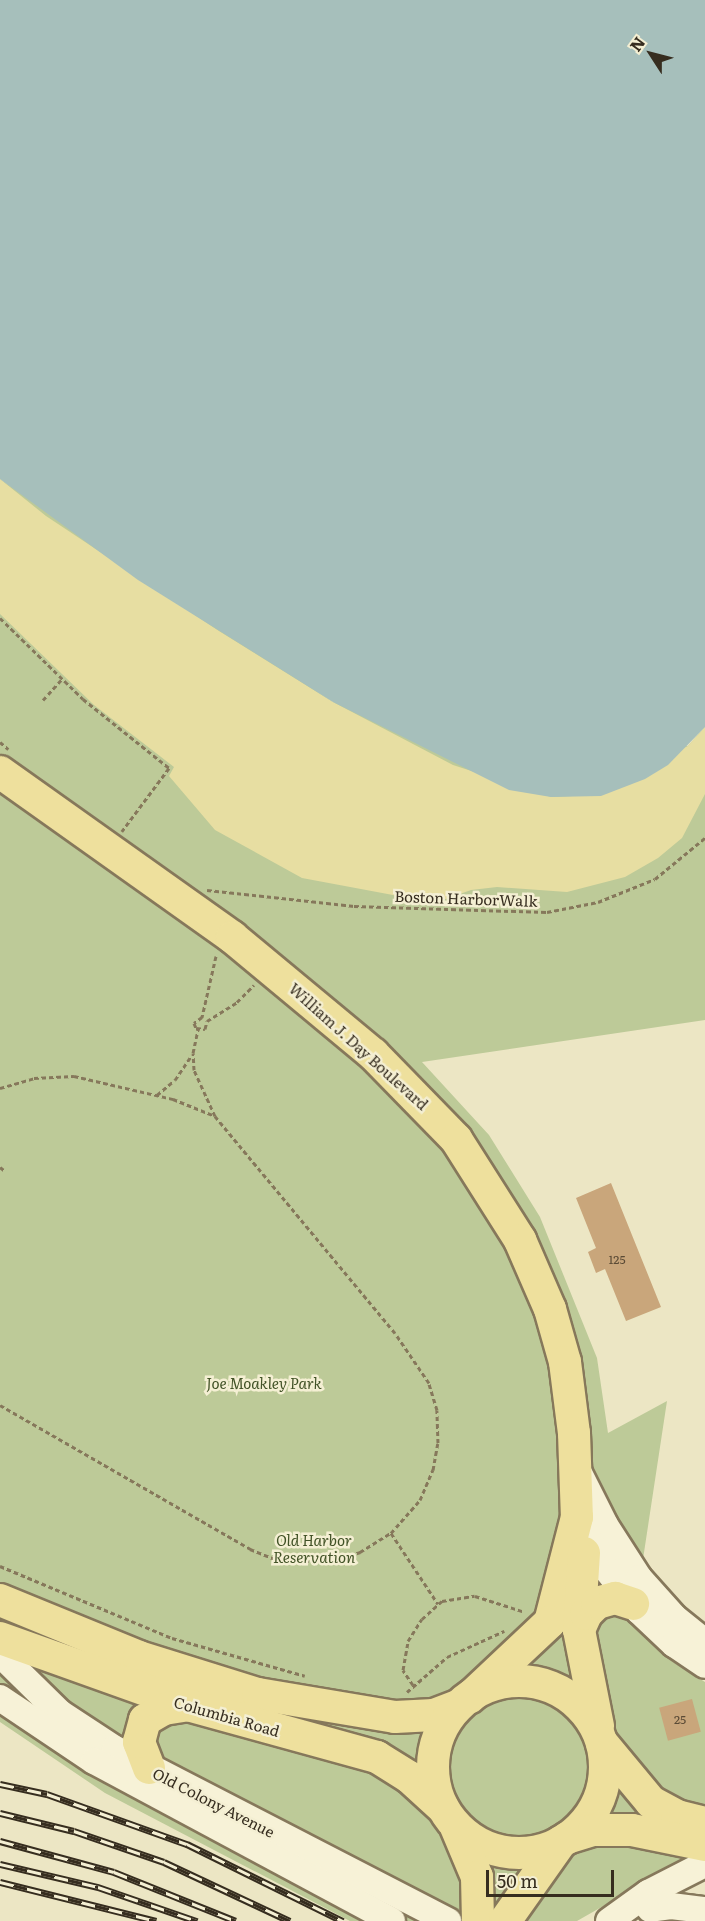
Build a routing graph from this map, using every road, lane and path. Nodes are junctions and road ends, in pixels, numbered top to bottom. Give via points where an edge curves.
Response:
1 (0, 618) edge
2 (62, 679) junction
3 (43, 700) dead end
4 (0, 772) edge
5 (121, 833) dead end
6 (705, 838) edge
7 (207, 890) dead end
8 (208, 948) dead end
9 (217, 954) junction
10 (227, 962) dead end
11 (245, 976) dead end
12 (255, 984) junction
13 (259, 987) dead end
14 (202, 1017) junction
15 (207, 1021) junction
16 (198, 1029) junction
17 (193, 1053) junction
18 (0, 1088) edge
19 (156, 1096) junction
20 (215, 1116) junction
21 (0, 1167) edge
22 (5, 1171) dead end
23 (0, 1405) edge
24 (576, 1465) junction
25 (577, 1517) junction
26 (391, 1533) junction
27 (0, 1566) edge
28 (0, 1600) edge
29 (438, 1604) junction
30 (633, 1604) junction
31 (532, 1615) dead end
32 (514, 1627) dead end
33 (579, 1630) junction
34 (0, 1638) edge
35 (705, 1641) edge
36 (0, 1654) edge
37 (705, 1665) edge
38 (311, 1677) dead end
39 (413, 1685) junction
40 (403, 1696) dead end
41 (0, 1698) edge
42 (464, 1701) junction
43 (188, 1705) junction
44 (601, 1740) junction
45 (149, 1768) junction
46 (448, 1815) junction
47 (692, 1831) edge
48 (564, 1840) junction
49 (705, 1864) edge
50 (705, 1883) edge
51 (650, 1909) junction
52 (705, 1910) edge
53 (477, 1920) edge
54 (392, 1921) edge
55 (609, 1921) edge
56 (622, 1921) edge

1 - 2 path
2 - 3 path
2 - 5 path via 169,768
4 - 24 main road, William J. Day Boulevard via 256,956 373,1054 449,1131 506,1215 550,1309 568,1377
6 - 7 path, Boston HarborWalk via 655,879 598,902 547,912 354,906
8 - 9 path
9 - 10 path
9 - 14 path
11 - 12 path
12 - 13 path
12 - 15 path via 237,1002
14 - 15 path
14 - 16 path via 194,1023
15 - 16 path via 205,1029
16 - 17 path
17 - 19 path via 175,1080
17 - 20 path via 199,1085
18 - 19 path via 61,1075
19 - 20 path
20 - 26 path via 395,1333 429,1383 438,1423 434,1470 420,1500
21 - 22 path
23 - 26 path via 250,1549 275,1559 328,1562 360,1552
24 - 25 main road, William J. Day Boulevard
24 - 35 street, William J. Day Boulevard via 598,1514 639,1578 674,1617
25 - 30 street, William J. Day Boulevard via 596,1553
25 - 33 main road, William J. Day Boulevard via 585,1563
25 - 42 main road, William J. Day Boulevard via 550,1622
26 - 29 path
27 - 38 path via 172,1638
28 - 42 main road, Columbia Road via 139,1657 258,1694 395,1717 434,1715
29 - 31 path via 450,1598 476,1596 506,1603
29 - 39 path via 406,1645 403,1670
30 - 33 main road via 615,1598 597,1603
30 - 37 street, William J. Day Boulevard via 668,1639
32 - 39 path via 447,1657
33 - 44 main road, William J. Day Boulevard
34 - 43 main road, Columbia Road
36 - 45 street, Old Colony Avenue via 60,1713
39 - 40 path
41 - 54 street, Old Colony Avenue via 94,1761
42 - 44 main road via 509,1682 549,1686 578,1704
42 - 46 main road via 440,1732 434,1755 435,1786
43 - 45 main road via 164,1708 145,1720 139,1742
43 - 46 main road, Columbia Road via 377,1757 409,1777
44 - 47 main road via 651,1802
44 - 48 main road via 605,1770 600,1797 586,1820
45 - 53 street, Old Colony Avenue
46 - 48 main road via 478,1843 503,1852 530,1852
46 - 53 main road, Columbia Road via 475,1869
47 - 48 main road via 603,1829
48 - 53 main road
49 - 55 street via 648,1893
50 - 51 street
51 - 52 street via 670,1906
51 - 56 street

